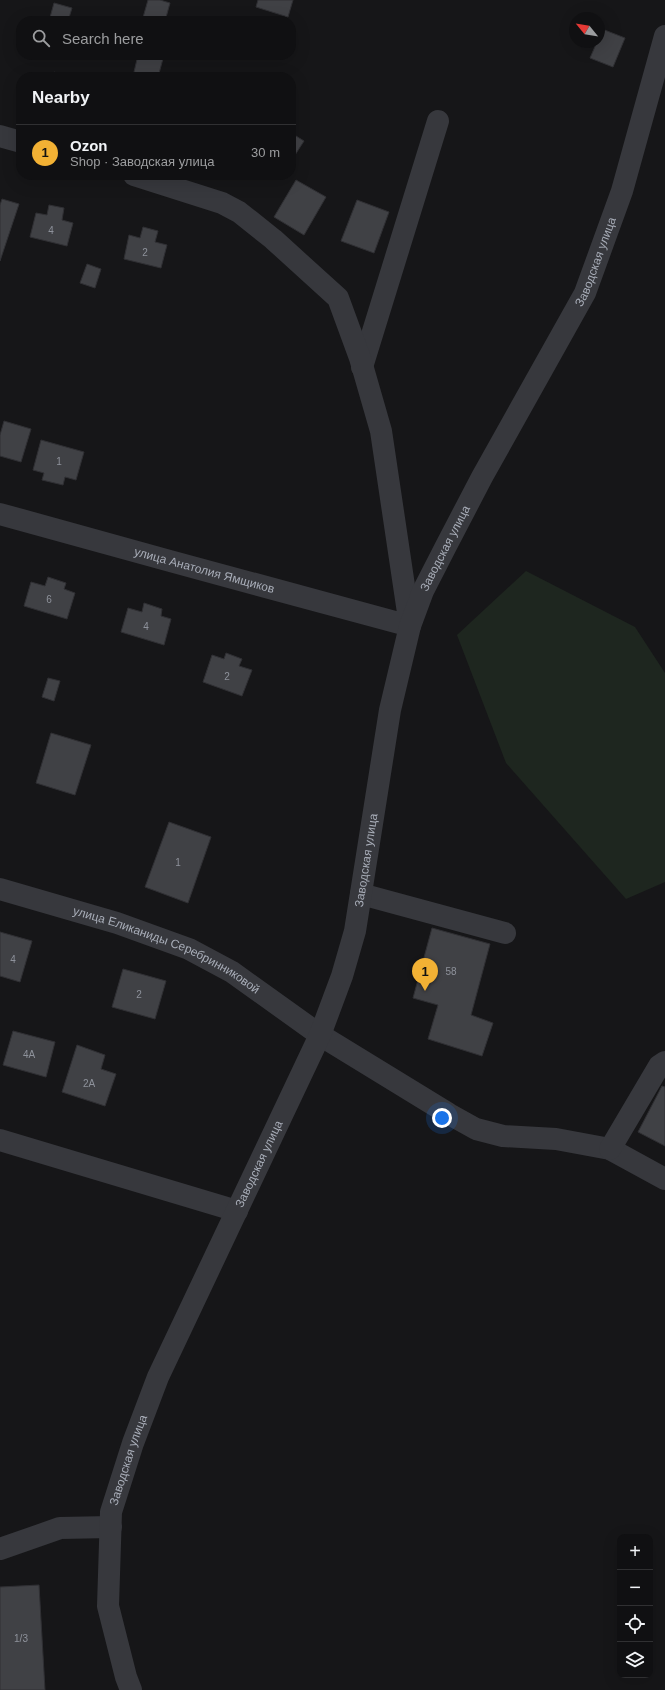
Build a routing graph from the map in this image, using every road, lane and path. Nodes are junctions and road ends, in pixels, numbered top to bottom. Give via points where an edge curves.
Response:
1 (665, 36) edge
2 (438, 121) dead end
3 (0, 136) edge
4 (16, 141) edge
5 (150, 180) edge
6 (362, 367) junction
7 (0, 514) edge
8 (410, 626) junction
9 (0, 889) edge
10 (361, 894) junction
11 (505, 933) dead end
12 (320, 1035) junction
13 (665, 1062) edge
14 (0, 1140) edge
15 (610, 1149) junction
16 (665, 1179) edge
17 (237, 1211) junction
18 (111, 1527) junction
19 (0, 1549) edge
20 (131, 1690) edge

1 - 8 street, Заводская улица via 622,191 585,293 444,548 423,591
2 - 6 street
3 - 4 street
5 - 6 street via 222,203 273,239 338,298
6 - 8 street via 381,432
7 - 8 street, улица Анатолия Ямщиков
8 - 10 street, Заводская улица via 390,710
9 - 12 street, улица Еликаниды Серебринниковой via 117,923 190,949 238,976
10 - 11 street
10 - 12 street, Заводская улица via 350,946
12 - 15 street, улица Еликаниды Серебринниковой via 476,1129 503,1136 556,1140
12 - 17 street, Заводская улица
13 - 15 street via 659,1066
14 - 17 street
15 - 16 street, улица Еликаниды Серебринниковой
17 - 18 street, Заводская улица via 158,1377 111,1512
18 - 19 street via 60,1528
18 - 20 street, Заводская улица via 108,1606

